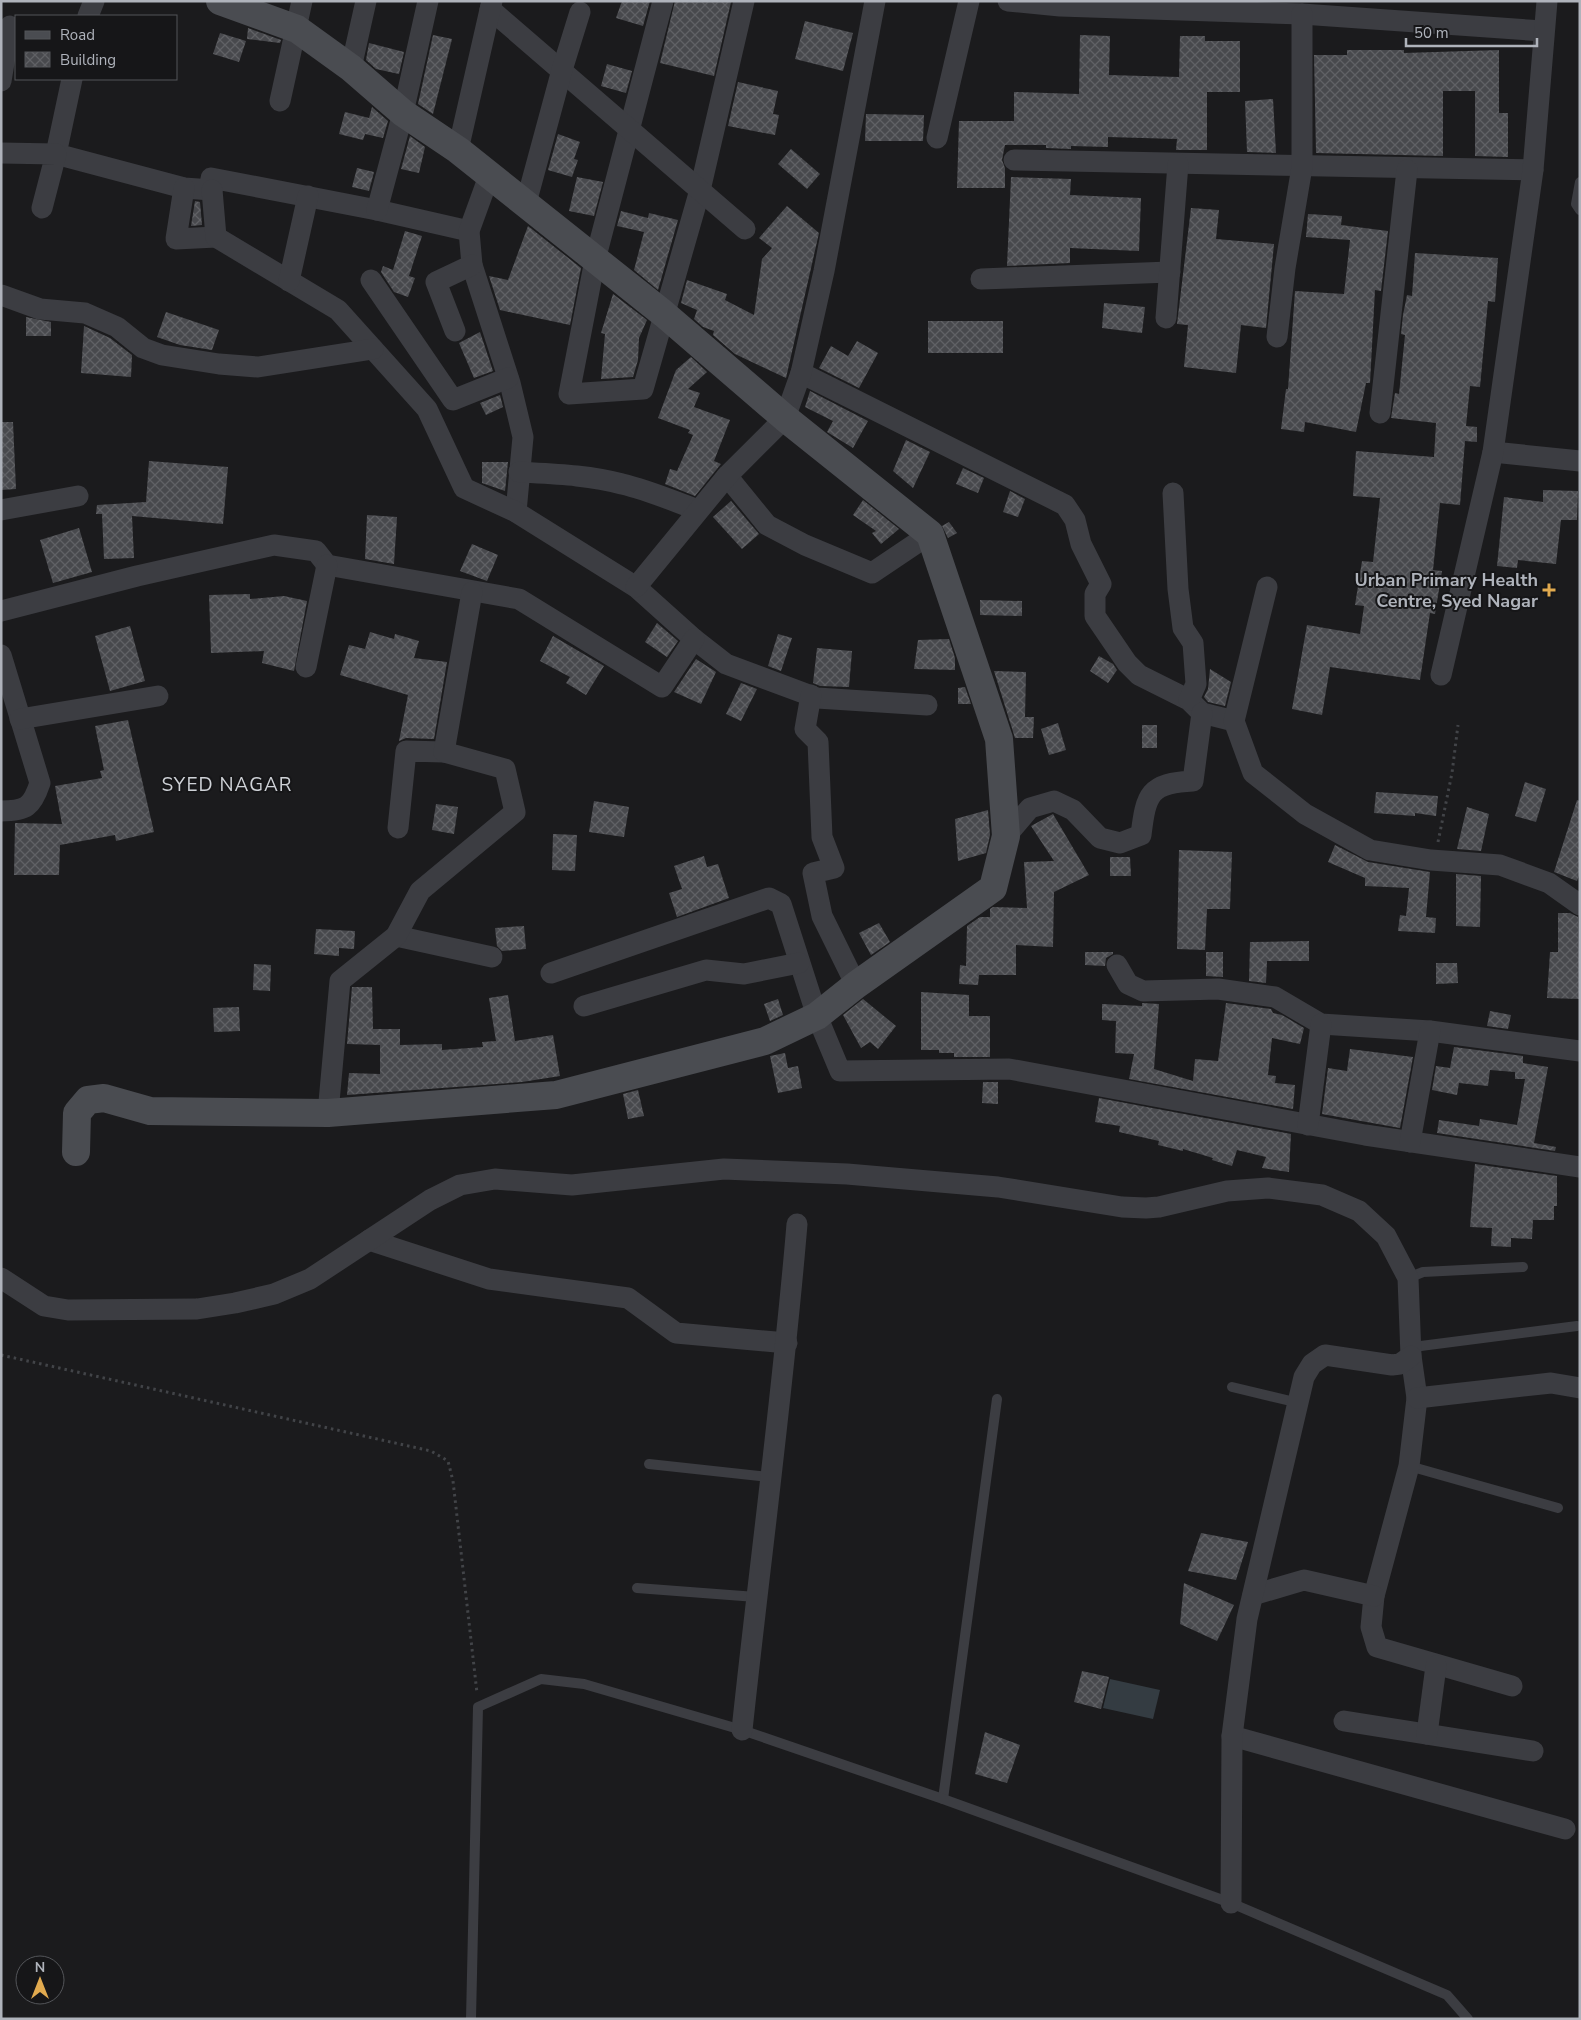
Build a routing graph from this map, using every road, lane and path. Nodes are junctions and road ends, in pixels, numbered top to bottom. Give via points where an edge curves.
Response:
1 (94, 1) edge
2 (302, 1) edge
3 (366, 1) edge
4 (428, 1) edge
5 (663, 1) edge
6 (744, 1) edge
7 (875, 1) edge
8 (969, 1) edge
9 (1008, 1) edge
10 (1547, 1) edge
11 (227, 3) edge
12 (1061, 3) edge
13 (491, 5) edge
14 (580, 12) dead end
15 (1302, 14) junction
16 (88, 15) edge
17 (9, 26) edge
18 (297, 29) junction
19 (1543, 31) junction
20 (351, 68) junction
21 (562, 70) junction
22 (72, 80) edge
23 (1, 82) edge
24 (280, 101) dead end
25 (403, 113) junction
26 (631, 130) junction
27 (937, 138) dead end
28 (458, 150) junction
29 (1, 153) edge
30 (56, 154) junction
31 (1014, 160) dead end
32 (1178, 164) junction
33 (1302, 167) junction
34 (1407, 170) junction
35 (1533, 170) junction
36 (489, 176) junction
37 (1580, 182) edge
38 (184, 188) junction
39 (212, 190) junction
40 (700, 190) junction
41 (308, 196) junction
42 (526, 203) junction
43 (42, 208) dead end
44 (377, 210) junction
45 (1580, 210) edge
46 (745, 228) dead end
47 (469, 232) junction
48 (216, 237) junction
49 (595, 260) junction
50 (472, 265) junction
51 (1170, 272) junction
52 (981, 278) dead end
53 (371, 280) dead end
54 (290, 281) junction
55 (1, 295) edge
56 (664, 314) junction
57 (1166, 318) dead end
58 (455, 331) dead end
59 (1277, 338) dead end
60 (373, 349) junction
61 (801, 373) junction
62 (508, 378) junction
63 (1380, 413) dead end
64 (784, 418) junction
65 (1494, 452) junction
66 (1580, 461) edge
67 (519, 472) junction
68 (727, 476) junction
69 (1173, 493) dead end
70 (78, 496) dead end
71 (1, 510) edge
72 (698, 510) junction
73 (516, 512) junction
74 (930, 534) junction
75 (327, 564) junction
76 (636, 587) junction
77 (1267, 587) dead end
78 (472, 592) junction
79 (1, 611) edge
80 (694, 639) junction
81 (1, 655) edge
82 (306, 667) dead end
83 (1441, 675) dead end
84 (158, 696) dead end
85 (811, 696) junction
86 (927, 705) dead end
87 (1195, 706) junction
88 (20, 719) junction
89 (1234, 721) junction
90 (1458, 725) dead end
91 (444, 752) junction
92 (1, 811) edge
93 (398, 828) dead end
94 (1006, 836) junction
95 (1435, 860) junction
96 (1580, 905) edge
97 (396, 936) junction
98 (492, 957) dead end
99 (799, 963) junction
100 (1117, 965) dead end
101 (551, 973) dead end
102 (856, 985) junction
103 (584, 1006) dead end
104 (817, 1016) junction
105 (1322, 1024) junction
106 (1430, 1031) junction
107 (1580, 1052) edge
108 (328, 1113) junction
109 (1308, 1125) junction
110 (1410, 1142) junction
111 (76, 1152) dead end
112 (1580, 1167) edge
113 (796, 1224) dead end
114 (369, 1240) junction
115 (1523, 1267) dead end
116 (1, 1278) edge
117 (1408, 1278) junction
118 (1577, 1326) dead end
119 (787, 1343) junction
120 (1412, 1351) junction
121 (1, 1355) edge
122 (1232, 1387) dead end
123 (1580, 1388) edge
124 (1417, 1398) junction
125 (997, 1399) dead end
126 (1299, 1403) junction
127 (649, 1464) dead end
128 (1409, 1466) junction
129 (769, 1477) junction
130 (1558, 1508) dead end
131 (637, 1588) dead end
132 (1253, 1595) junction
133 (1374, 1596) junction
134 (756, 1597) junction
135 (1436, 1666) junction
136 (1512, 1686) dead end
137 (478, 1707) junction
138 (1344, 1721) dead end
139 (742, 1730) junction
140 (1427, 1734) junction
141 (1232, 1736) junction
142 (1533, 1752) dead end
143 (943, 1798) junction
144 (1565, 1829) dead end
145 (1231, 1903) junction
146 (470, 2019) edge
147 (1468, 2019) edge

1 - 16 street
2 - 18 street
3 - 20 street
4 - 25 street
5 - 26 street
6 - 40 street
7 - 61 street via 824,271
8 - 27 street
9 - 12 street
10 - 19 street
11 - 18 street
12 - 15 street
13 - 21 street
13 - 28 street
14 - 21 street
15 - 19 street
15 - 33 street
17 - 23 street
18 - 20 street
18 - 24 street
19 - 35 street
20 - 25 street
21 - 26 street
21 - 42 street
22 - 30 street
25 - 28 street
25 - 44 street
26 - 40 street
26 - 49 street
28 - 36 street
29 - 30 street
30 - 38 street
30 - 43 street
31 - 32 street
32 - 33 street
32 - 51 street
33 - 34 street
33 - 59 street
34 - 35 street
34 - 63 street
35 - 65 street
36 - 42 street
36 - 47 street
37 - 45 lane via 1576,204
38 - 39 street
38 - 48 street via 176,239
39 - 41 street via 211,178
39 - 48 street
40 - 46 street
40 - 56 street
41 - 44 street
41 - 54 street
42 - 49 street
44 - 47 street
47 - 50 street
48 - 54 street
49 - 56 street
49 - 56 street via 569,394 643,389
50 - 58 street via 436,282
50 - 62 street
51 - 52 street
51 - 57 street
53 - 62 street via 453,400
54 - 60 street via 338,310
55 - 60 street via 40,309 85,313 118,327 143,348 162,355 219,364 258,367
56 - 64 street
60 - 73 street via 427,409 464,488
61 - 64 street
61 - 87 street via 1065,505 1075,520 1081,544 1101,584 1095,594 1095,616 1139,675
62 - 67 street via 522,437
64 - 68 street
64 - 74 street
65 - 66 street
65 - 83 street
67 - 72 street via 620,483
67 - 73 street
68 - 72 street
68 - 74 street via 767,525 872,573
69 - 87 street via 1178,589 1183,628 1193,643
70 - 71 street
72 - 76 street
73 - 76 street
74 - 94 street via 999,739
75 - 78 street
75 - 79 street via 316,552 274,545
75 - 82 street
76 - 80 street
77 - 89 street
78 - 80 street via 519,599 662,687
78 - 91 street
80 - 85 street via 726,664
81 - 88 street
84 - 88 street
85 - 86 street
85 - 102 street via 805,729 818,742 822,837 834,868 813,873 822,916
87 - 89 street
87 - 94 street via 1194,781 1158,787 1145,804 1141,835 1120,843 1100,838 1073,810 1054,801 1030,808
88 - 92 street via 40,783 34,801 19,811
89 - 95 street via 1253,773 1305,814 1370,850
90 - 95 path
91 - 93 street via 406,751
91 - 97 street via 505,769 515,812 420,891
94 - 102 street via 993,888
95 - 96 street via 1500,865 1550,883
97 - 98 street
97 - 108 street via 340,982
99 - 101 street via 781,904 769,898
99 - 103 street via 744,974 706,970
99 - 104 street
100 - 105 street via 1128,984 1143,991 1218,989 1276,996
102 - 104 street
104 - 108 street via 765,1041 556,1095
104 - 109 street via 840,1072 1009,1069
105 - 106 street
105 - 109 street
106 - 107 street
106 - 110 street
108 - 111 street via 150,1111 104,1098 88,1100 77,1113
109 - 110 street
110 - 112 street
113 - 119 street
114 - 116 street via 310,1279 274,1294 197,1309 68,1310 44,1306
114 - 117 street via 400,1218 460,1185 495,1180 572,1185 724,1169 847,1174 998,1187 1146,1208 1227,1191 1268,1188 1322,1195 1359,1211 1386,1236
114 - 119 street via 489,1279 628,1298 676,1333
115 - 117 lane via 1423,1272
117 - 120 street
118 - 120 lane
119 - 129 street
120 - 124 street
120 - 126 street via 1400,1364 1392,1365 1325,1355 1312,1364 1304,1377
121 - 137 path via 430,1451 448,1461 453,1481
122 - 126 lane
123 - 124 street via 1551,1383
124 - 128 street
125 - 143 lane
126 - 132 street
127 - 129 lane
128 - 130 lane
128 - 133 street
129 - 134 street
131 - 134 lane
132 - 133 street via 1304,1580
132 - 141 street
133 - 135 street via 1371,1627 1377,1647
134 - 139 street
135 - 136 street
135 - 140 street
137 - 139 lane via 541,1680 584,1684
137 - 146 lane
138 - 140 street
139 - 143 lane
140 - 142 street
141 - 144 street
141 - 145 street
143 - 145 lane
145 - 147 lane via 1447,1995

